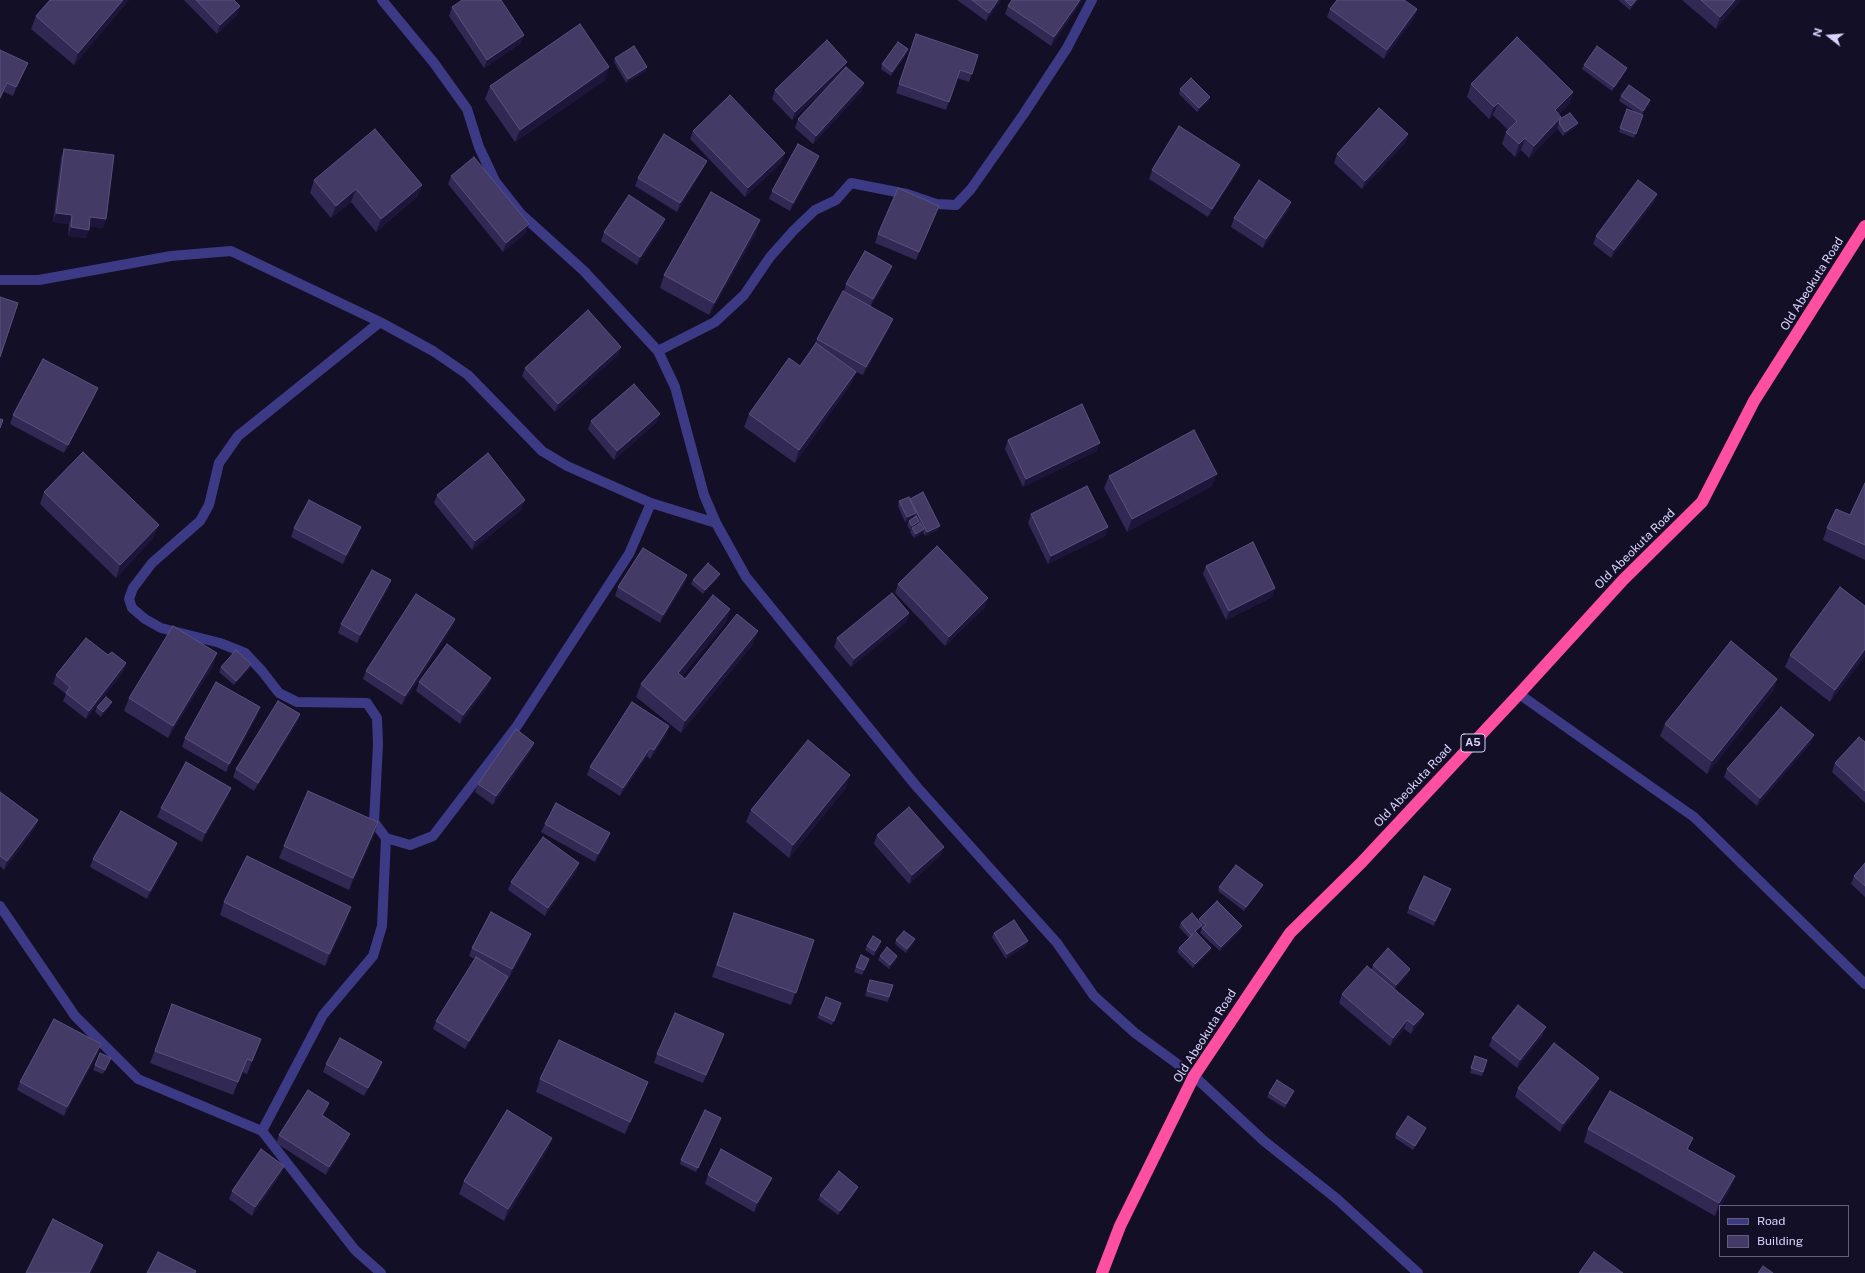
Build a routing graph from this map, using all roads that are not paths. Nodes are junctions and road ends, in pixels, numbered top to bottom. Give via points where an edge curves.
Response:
1 (382, 0) edge
2 (1092, 0) edge
3 (1865, 226) edge
4 (0, 280) edge
5 (380, 322) junction
6 (658, 351) junction
7 (651, 503) junction
8 (716, 522) junction
9 (1519, 694) junction
10 (386, 838) junction
11 (0, 906) edge
12 (1865, 984) edge
13 (1194, 1076) junction
14 (262, 1131) junction
15 (381, 1273) edge
16 (1102, 1273) edge
17 (1418, 1273) edge

1 - 6 street via 434,63 467,109 479,147 495,181 521,214 584,271
2 - 6 street via 1067,48 1023,115 971,189 956,205 936,204 907,194 850,183 836,200 816,210 794,230 770,257 744,295 715,322
3 - 9 highway, Old Abeokuta Road / A5 via 1754,401 1702,502 1623,580
4 - 5 street via 39,280 171,256 231,251
5 - 7 street via 433,351 468,375 542,451 567,466
5 - 10 street via 238,436 219,463 209,505 200,521 152,563 133,588 129,599 132,608 161,628 220,643 245,653 279,693 297,702 367,702 377,718 374,822
6 - 8 street via 675,387 704,495
7 - 8 street
7 - 10 street via 629,554 517,726 433,836 410,845
8 - 13 street via 746,576 917,787 1056,943 1094,996 1134,1033
9 - 12 street via 1694,817
9 - 13 highway, Old Abeokuta Road / A5 via 1361,863 1290,933
10 - 14 street via 382,926 373,956 323,1015
11 - 14 street via 75,1016 138,1079
13 - 16 highway, Old Abeokuta Road / A5 via 1120,1226
13 - 17 street via 1264,1141 1337,1199
14 - 15 street via 355,1250

